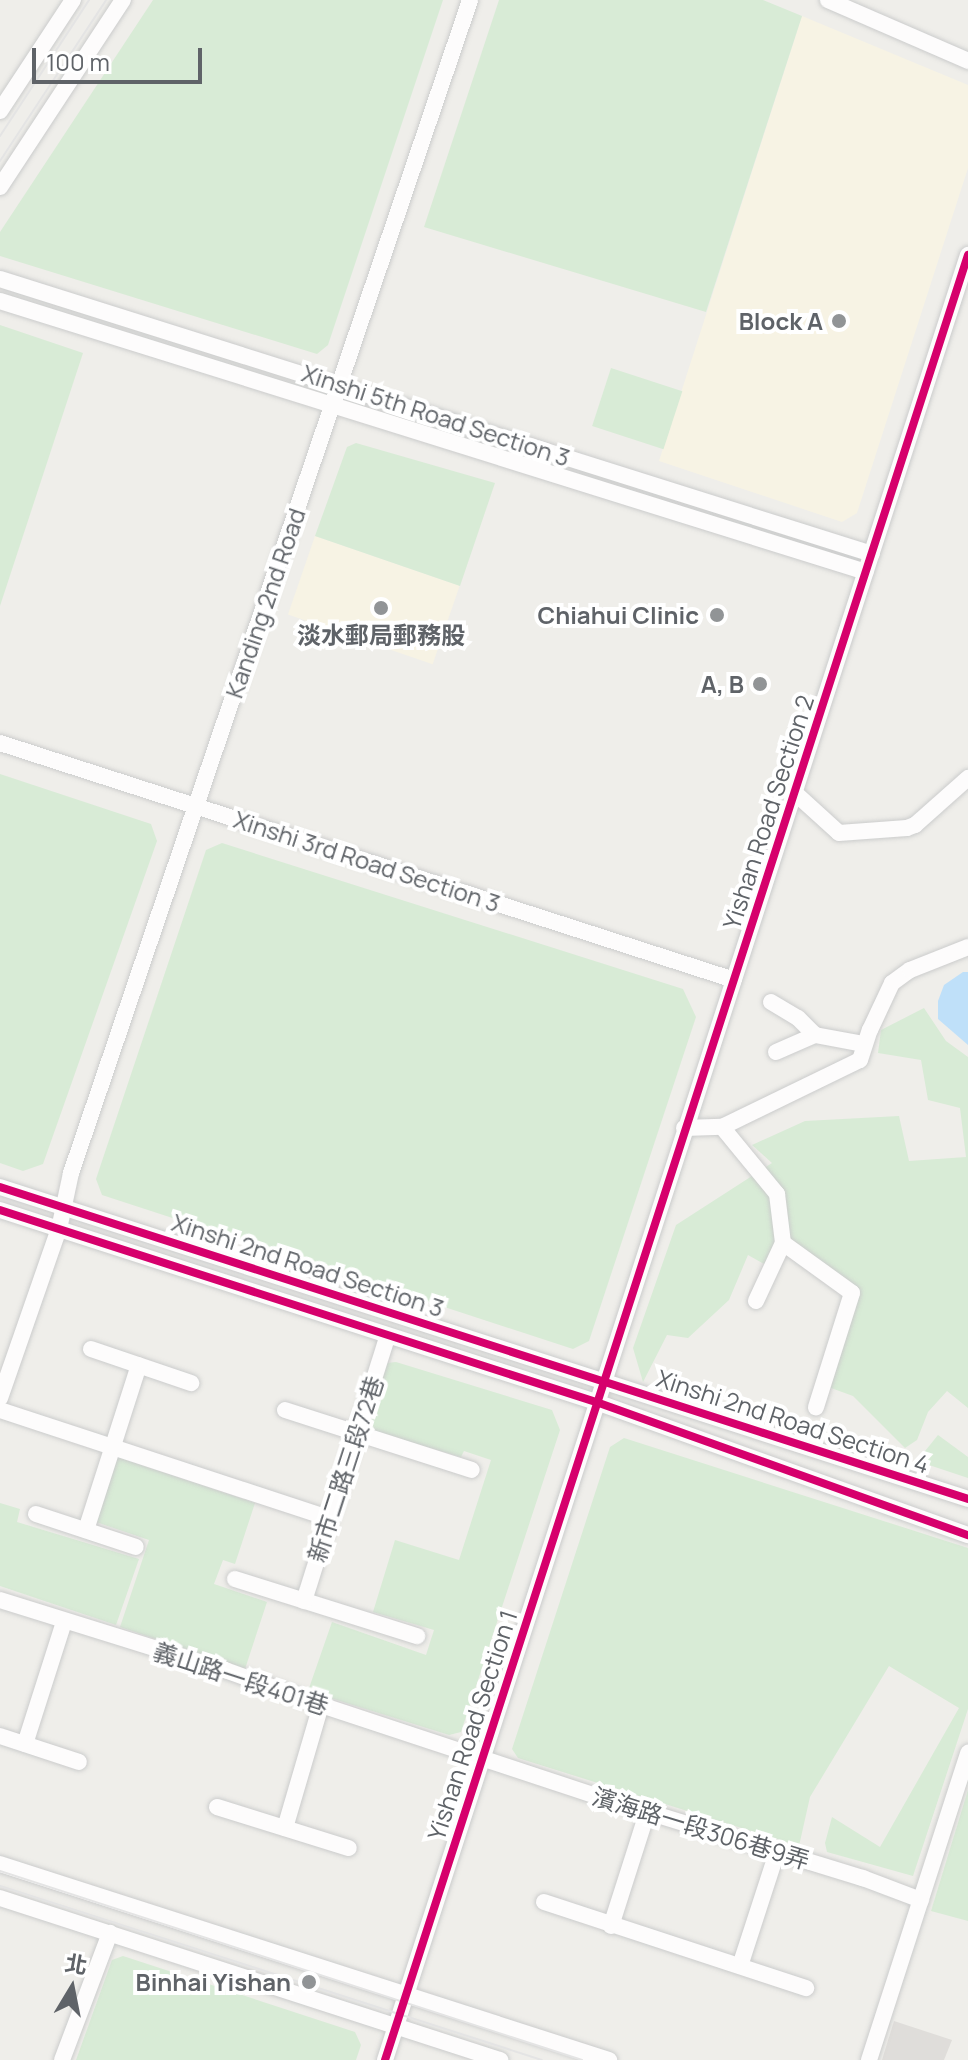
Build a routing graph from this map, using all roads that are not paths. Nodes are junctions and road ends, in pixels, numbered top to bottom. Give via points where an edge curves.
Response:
1 (73, 0) edge
2 (123, 0) edge
3 (470, 0) edge
4 (828, 0) edge
5 (968, 61) edge
6 (0, 111) edge
7 (0, 187) edge
8 (968, 255) edge
9 (0, 279) edge
10 (0, 301) edge
11 (339, 384) junction
12 (332, 406) junction
13 (872, 554) junction
14 (866, 572) junction
15 (0, 743) edge
16 (968, 778) edge
17 (795, 793) junction
18 (196, 806) junction
19 (968, 947) edge
20 (734, 980) junction
21 (771, 1002) dead end
22 (815, 1035) junction
23 (864, 1044) junction
24 (776, 1052) dead end
25 (722, 1127) junction
26 (684, 1128) junction
27 (0, 1187) edge
28 (63, 1208) junction
29 (0, 1210) edge
30 (59, 1229) junction
31 (783, 1243) junction
32 (756, 1301) dead end
33 (387, 1337) junction
34 (91, 1349) dead end
35 (139, 1365) junction
36 (605, 1380) junction
37 (191, 1383) dead end
38 (0, 1398) edge
39 (599, 1403) junction
40 (816, 1407) dead end
41 (0, 1410) edge
42 (285, 1410) dead end
43 (356, 1432) junction
44 (111, 1448) junction
45 (472, 1470) dead end
46 (968, 1499) edge
47 (36, 1514) dead end
48 (328, 1518) junction
49 (86, 1530) junction
50 (968, 1535) edge
51 (136, 1547) dead end
52 (235, 1579) dead end
53 (0, 1600) edge
54 (304, 1601) junction
55 (64, 1622) junction
56 (417, 1636) dead end
57 (321, 1705) junction
58 (0, 1736) edge
59 (25, 1744) junction
60 (968, 1753) edge
61 (481, 1757) junction
62 (79, 1762) dead end
63 (217, 1807) dead end
64 (648, 1810) junction
65 (285, 1828) junction
66 (349, 1848) dead end
67 (777, 1852) junction
68 (0, 1864) edge
69 (0, 1898) edge
70 (921, 1900) junction
71 (544, 1902) dead end
72 (611, 1926) junction
73 (110, 1933) junction
74 (740, 1966) junction
75 (806, 1988) dead end
76 (408, 1995) junction
77 (395, 2028) junction
78 (62, 2060) edge
79 (385, 2060) edge
80 (500, 2060) edge
81 (609, 2060) edge
82 (869, 2060) edge

1 - 6 street
2 - 7 street
3 - 11 street, Kanding 2nd Road
4 - 5 street
8 - 13 street, Yishan Road Section 2
9 - 11 street, Xinshi 5th Road Section 3
10 - 12 street, Xinshi 5th Road Section 3
11 - 12 street, Kanding 2nd Road
11 - 13 street, Xinshi 5th Road Section 3
12 - 14 street, Xinshi 5th Road Section 3
12 - 18 street, Kanding 2nd Road
13 - 14 street, Yishan Road Section 2
14 - 17 street, Yishan Road Section 2
15 - 18 street, Xinshi 3rd Road Section 3
16 - 17 street via 907,828 839,833
17 - 20 street, Yishan Road Section 2
18 - 20 street, Xinshi 3rd Road Section 3
18 - 28 street, Kanding 2nd Road
19 - 23 street via 910,970 892,983
20 - 26 street, Yishan Road Section 2
21 - 22 street
22 - 23 street
22 - 24 street
23 - 25 street via 860,1060
25 - 26 street
25 - 31 street via 777,1194
26 - 36 street, Yishan Road Section 2
27 - 28 street, Xinshi 2nd Road Section 3
28 - 30 street, Kanding 2nd Road
28 - 36 street, Xinshi 2nd Road Section 3
29 - 30 street, Xinshi 2nd Road Section 3
30 - 33 street, Xinshi 2nd Road Section 3
30 - 38 street, Kanding 2nd Road
31 - 32 street
31 - 40 street via 852,1293
33 - 39 street, Xinshi 2nd Road Section 3
33 - 43 street, 新市二路三段72巷
34 - 35 street
35 - 37 street
35 - 44 street
36 - 39 street, Yishan Road Section 1
36 - 46 street, Xinshi 2nd Road Section 4
39 - 50 street, Xinshi 2nd Road Section 4
39 - 61 street, Yishan Road Section 1
41 - 44 street
42 - 43 street
43 - 45 street
43 - 48 street, 新市二路三段72巷
44 - 48 street
44 - 49 street
47 - 49 street
48 - 54 street, 新市二路三段72巷
49 - 51 street
52 - 54 street
53 - 55 street, 義山路一段401巷
54 - 56 street
55 - 57 street, 義山路一段401巷
55 - 59 street
57 - 61 street, 義山路一段401巷
57 - 65 street
58 - 59 street
59 - 62 street
60 - 70 street
61 - 64 street, 濱海路一段306巷9弄
61 - 76 street, Yishan Road Section 1
63 - 65 street
64 - 67 street, 濱海路一段306巷9弄
64 - 72 street
65 - 66 street
67 - 70 street, 濱海路一段306巷9弄
67 - 74 street
68 - 76 street
69 - 73 street
70 - 82 street
71 - 72 street
72 - 74 street
73 - 77 street
73 - 78 street
74 - 75 street
76 - 77 street, Yishan Road Section 1
76 - 81 street
77 - 79 street, Yishan Road Section 1
77 - 80 street

